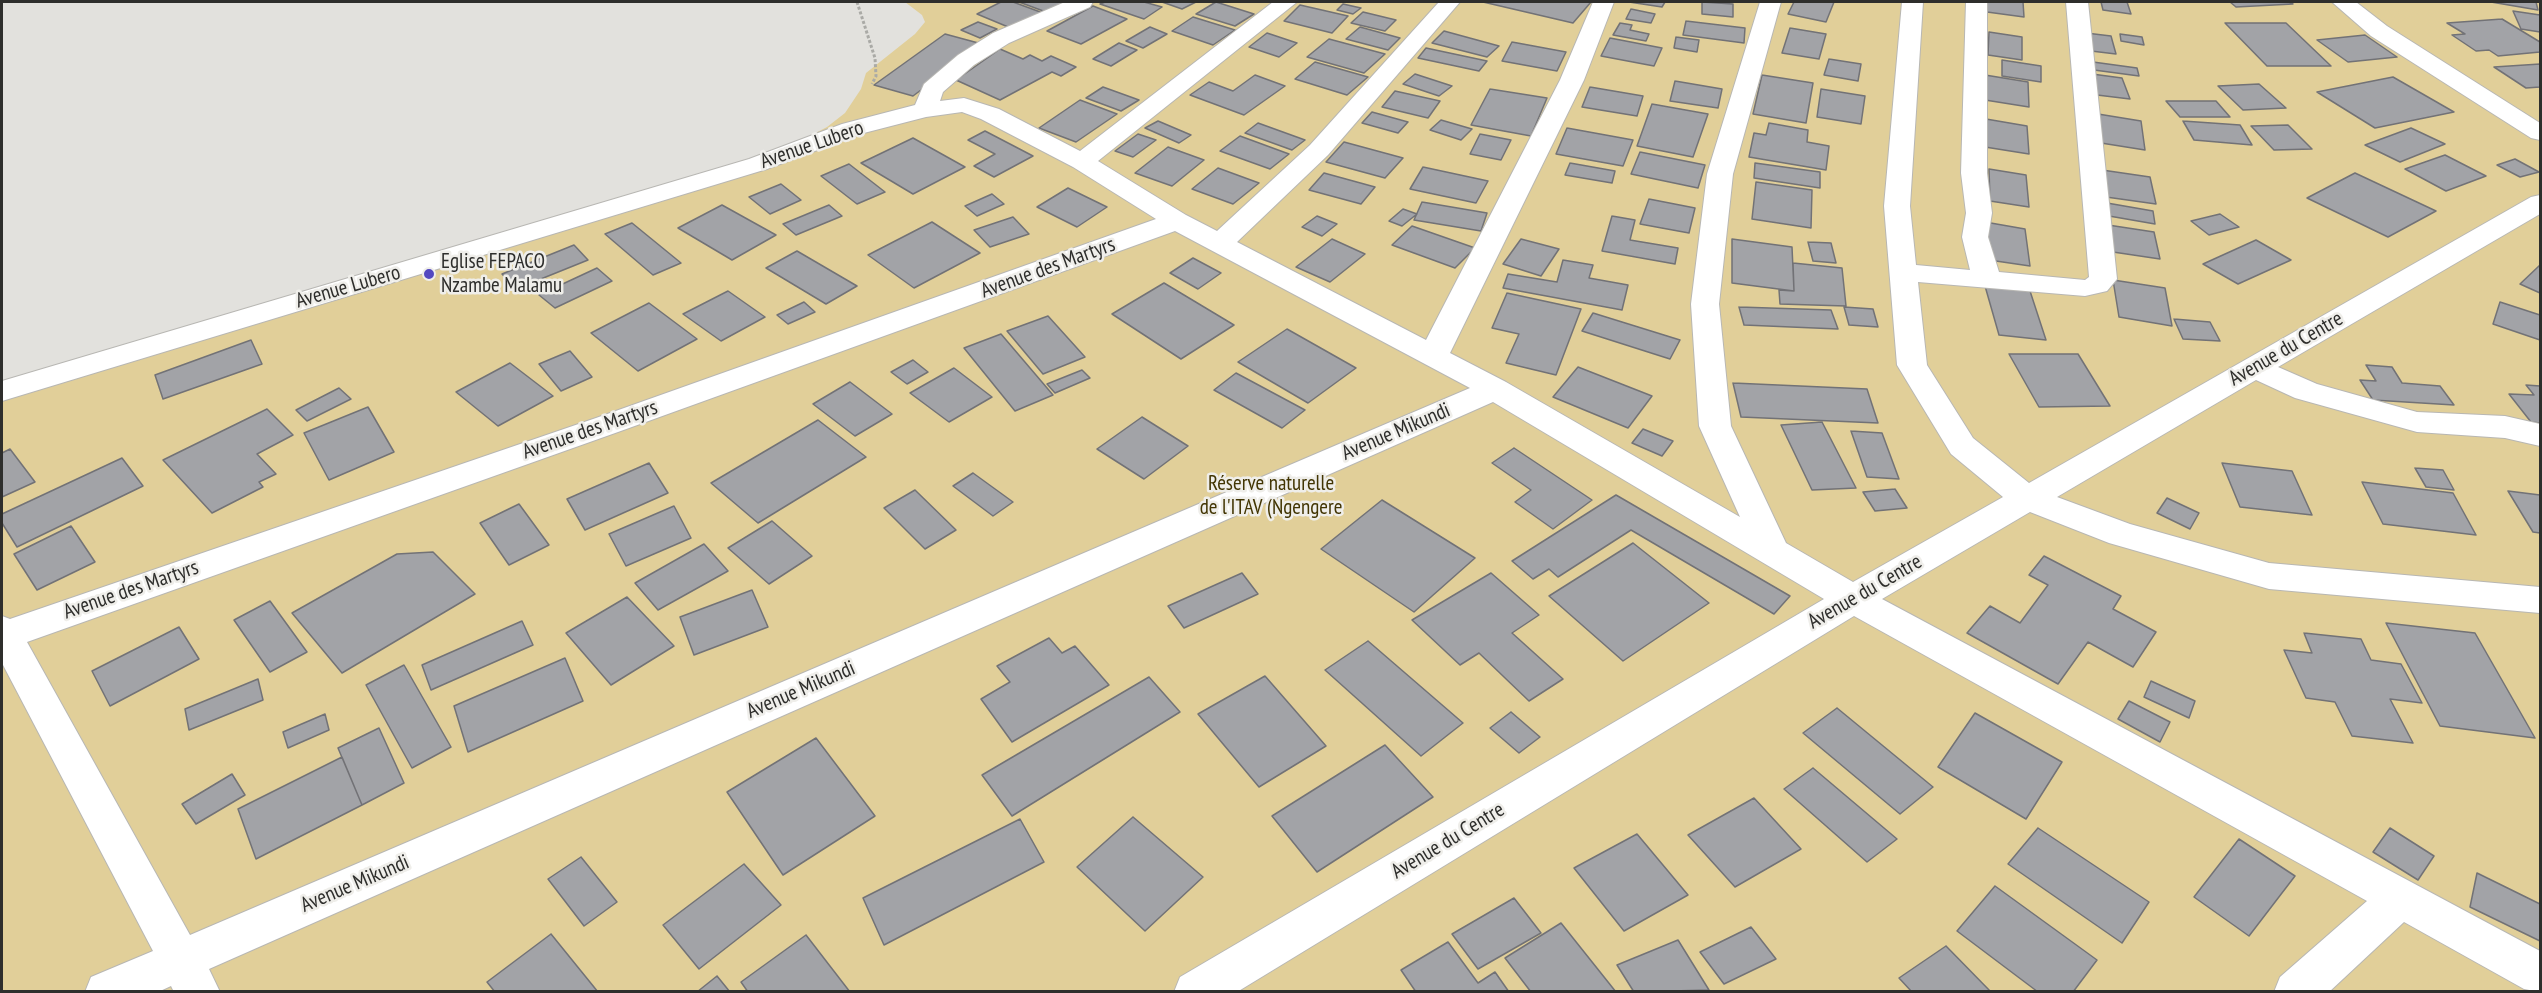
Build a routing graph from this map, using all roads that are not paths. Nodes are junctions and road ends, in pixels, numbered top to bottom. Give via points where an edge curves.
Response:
1 (1082, 2) edge
2 (1286, 2) edge
3 (1450, 2) edge
4 (1605, 2) edge
5 (1772, 2) edge
6 (1912, 2) edge
7 (1977, 2) edge
8 (2077, 2) edge
9 (2343, 2) edge
10 (925, 110) junction
11 (2541, 133) edge
12 (1082, 162) junction
13 (2541, 202) edge
14 (1177, 221) junction
15 (1220, 244) junction
16 (1903, 272) junction
17 (1987, 279) junction
18 (1433, 356) junction
19 (2254, 368) junction
20 (1495, 389) junction
21 (2, 391) edge
22 (2541, 435) edge
23 (2026, 498) junction
24 (1773, 553) junction
25 (1853, 599) junction
26 (2541, 600) edge
27 (3, 633) edge
28 (2402, 897) junction
29 (2541, 974) edge
30 (190, 975) edge
31 (107, 992) edge
32 (1196, 992) edge
33 (2296, 992) edge

1 - 10 street via 1001,38 966,60 932,89
2 - 12 street
3 - 15 street via 1320,150
4 - 18 street via 1572,80
5 - 24 street via 1720,174 1705,304 1715,426
6 - 16 street via 1897,206
7 - 17 street via 1974,173 1979,213 1975,237
8 - 17 street via 2103,279 2085,288
9 - 11 street via 2379,31
10 - 12 street, Avenue Lubero via 964,105 990,114
10 - 21 street, Avenue Lubero via 851,129 735,171
12 - 14 street, Avenue Lubero
13 - 19 street, Avenue du Centre
14 - 15 street, Avenue Lubero
14 - 27 street, Avenue des Martyrs via 618,421
15 - 18 street, Avenue Lubero
16 - 17 street
16 - 23 street via 1912,365 1962,447
18 - 20 street, Avenue Lubero
19 - 22 street via 2306,391 2417,422 2505,428
19 - 23 street, Avenue du Centre
20 - 24 street, Avenue Lubero
20 - 30 street, Avenue Mikundi
23 - 25 street, Avenue du Centre
23 - 26 street via 2121,534 2269,576
24 - 25 street, Avenue Lubero
25 - 28 street, Avenue Lubero
25 - 32 street, Avenue du Centre
27 - 30 street
28 - 29 street, Avenue Lubero
28 - 33 street
30 - 31 street, Avenue Mikundi

